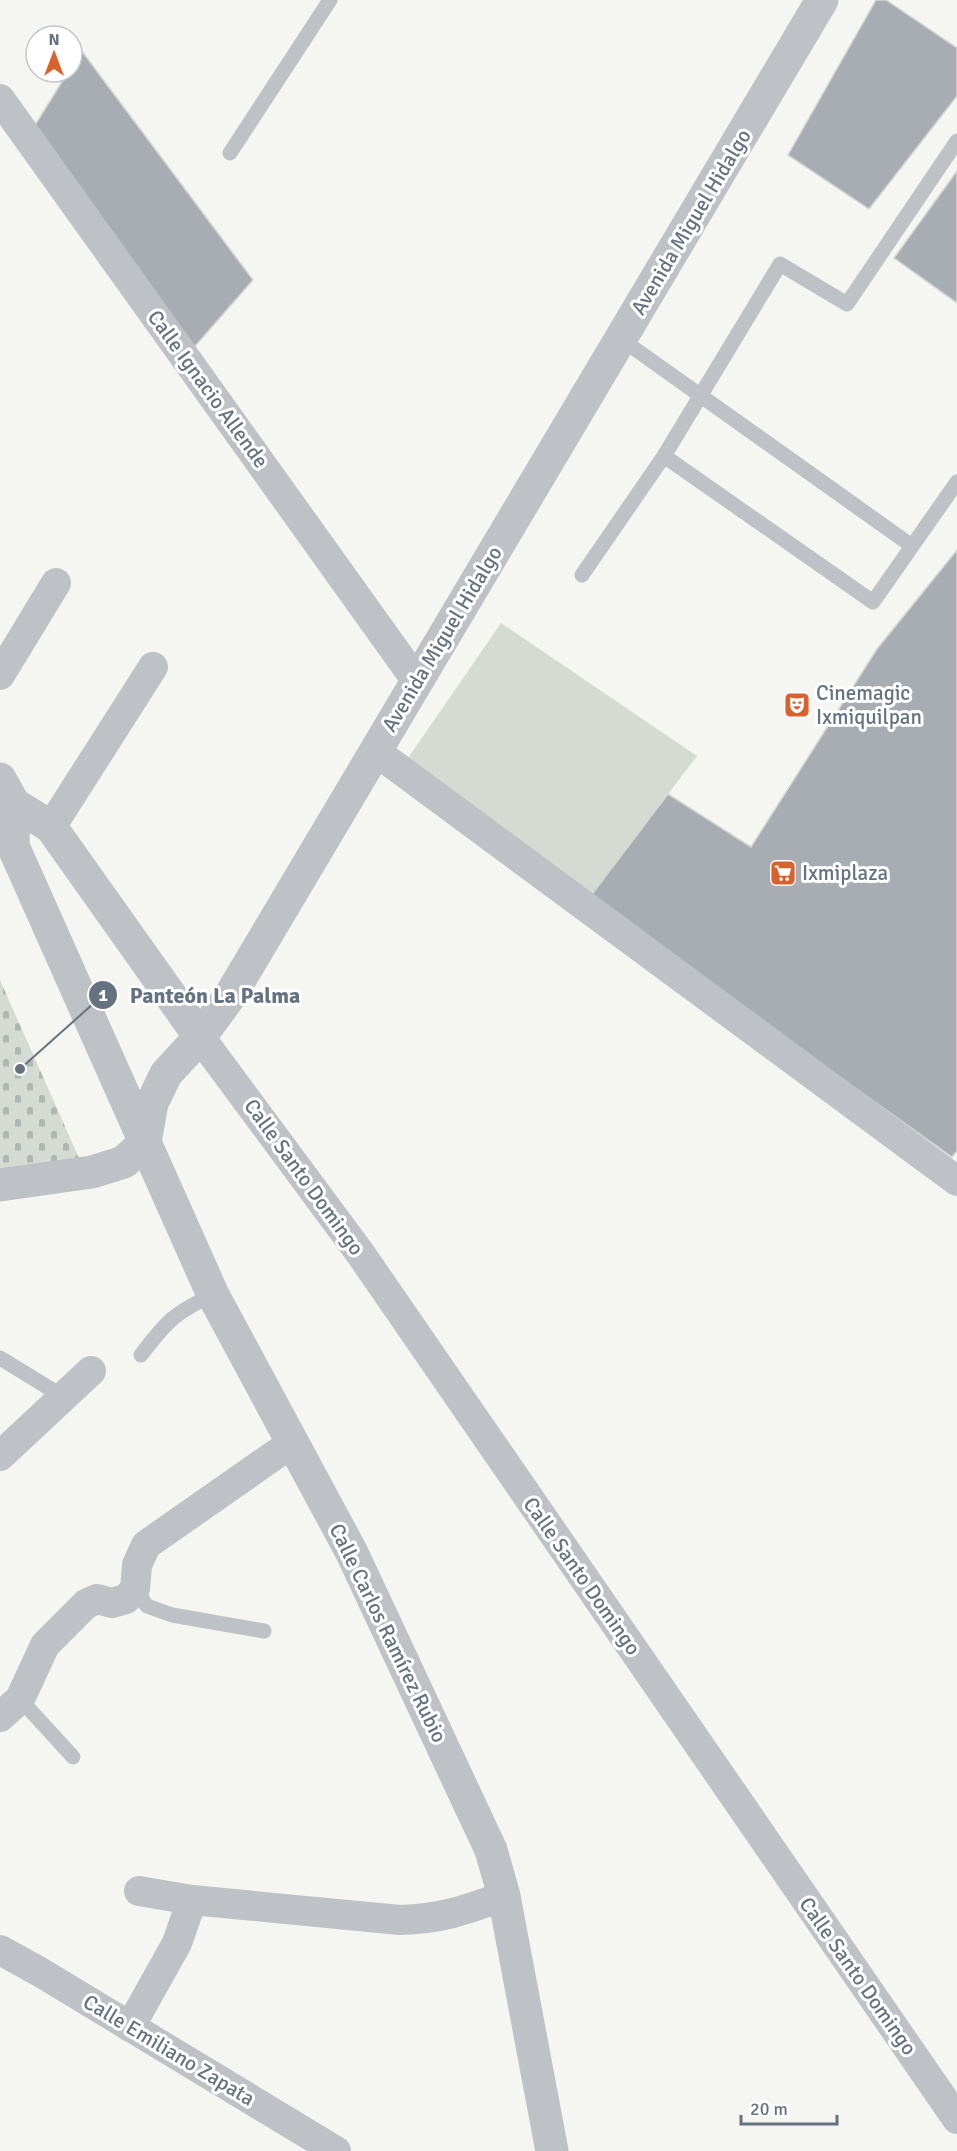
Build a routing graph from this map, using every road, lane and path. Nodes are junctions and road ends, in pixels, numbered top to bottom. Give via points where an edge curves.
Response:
1 (330, 0) edge
2 (822, 0) edge
3 (0, 99) edge
4 (957, 141) edge
5 (230, 153) dead end
6 (621, 339) junction
7 (700, 395) junction
8 (664, 456) junction
9 (957, 482) edge
10 (912, 546) junction
11 (582, 575) dead end
12 (56, 583) dead end
13 (153, 667) dead end
14 (0, 675) edge
15 (416, 680) junction
16 (375, 751) junction
17 (7, 792) edge
18 (51, 826) junction
19 (200, 1037) junction
20 (145, 1142) junction
21 (957, 1181) edge
22 (0, 1185) edge
23 (213, 1295) junction
24 (141, 1355) dead end
25 (0, 1358) edge
26 (91, 1371) dead end
27 (62, 1396) junction
28 (292, 1443) junction
29 (0, 1456) edge
30 (135, 1589) junction
31 (264, 1631) dead end
32 (10, 1708) edge
33 (73, 1757) dead end
34 (139, 1891) dead end
35 (504, 1896) junction
36 (192, 1900) junction
37 (0, 1950) edge
38 (130, 2026) junction
39 (957, 2119) edge
40 (336, 2151) edge
41 (552, 2151) edge

1 - 5 lane
2 - 6 street, Avenida Miguel Hidalgo
3 - 15 street, Calle Ignacio Allende
4 - 7 lane via 847,304 780,264
6 - 7 lane
6 - 15 street, Avenida Miguel Hidalgo
7 - 8 lane
7 - 10 lane
8 - 10 lane via 873,602
8 - 11 lane
9 - 10 lane
12 - 14 street
13 - 18 street
15 - 16 street, Avenida Miguel Hidalgo
16 - 19 street, Avenida Miguel Hidalgo via 230,996
16 - 21 street
17 - 18 street
17 - 20 street, Calle Carlos Ramírez Rubio via 13,846
18 - 19 street
19 - 20 street, Avenida Miguel Hidalgo via 166,1074 152,1103
19 - 39 street, Calle Santo Domingo via 360,1253
20 - 22 street via 124,1162 92,1172
20 - 23 street, Calle Carlos Ramírez Rubio
23 - 24 lane via 166,1322
23 - 28 street, Calle Carlos Ramírez Rubio
25 - 27 lane
26 - 27 street
27 - 29 street
28 - 30 street via 146,1545 137,1565
28 - 35 street, Calle Carlos Ramírez Rubio via 357,1563 491,1850
30 - 31 lane via 147,1606 172,1615
30 - 32 street via 126,1599 112,1603 97,1599 86,1604 45,1645
32 - 33 lane
34 - 36 street
35 - 36 street via 428,1920
35 - 41 street, Calle Carlos Ramírez Rubio
36 - 38 street via 177,1943
37 - 38 street, Calle Emiliano Zapata
38 - 40 street, Calle Emiliano Zapata

